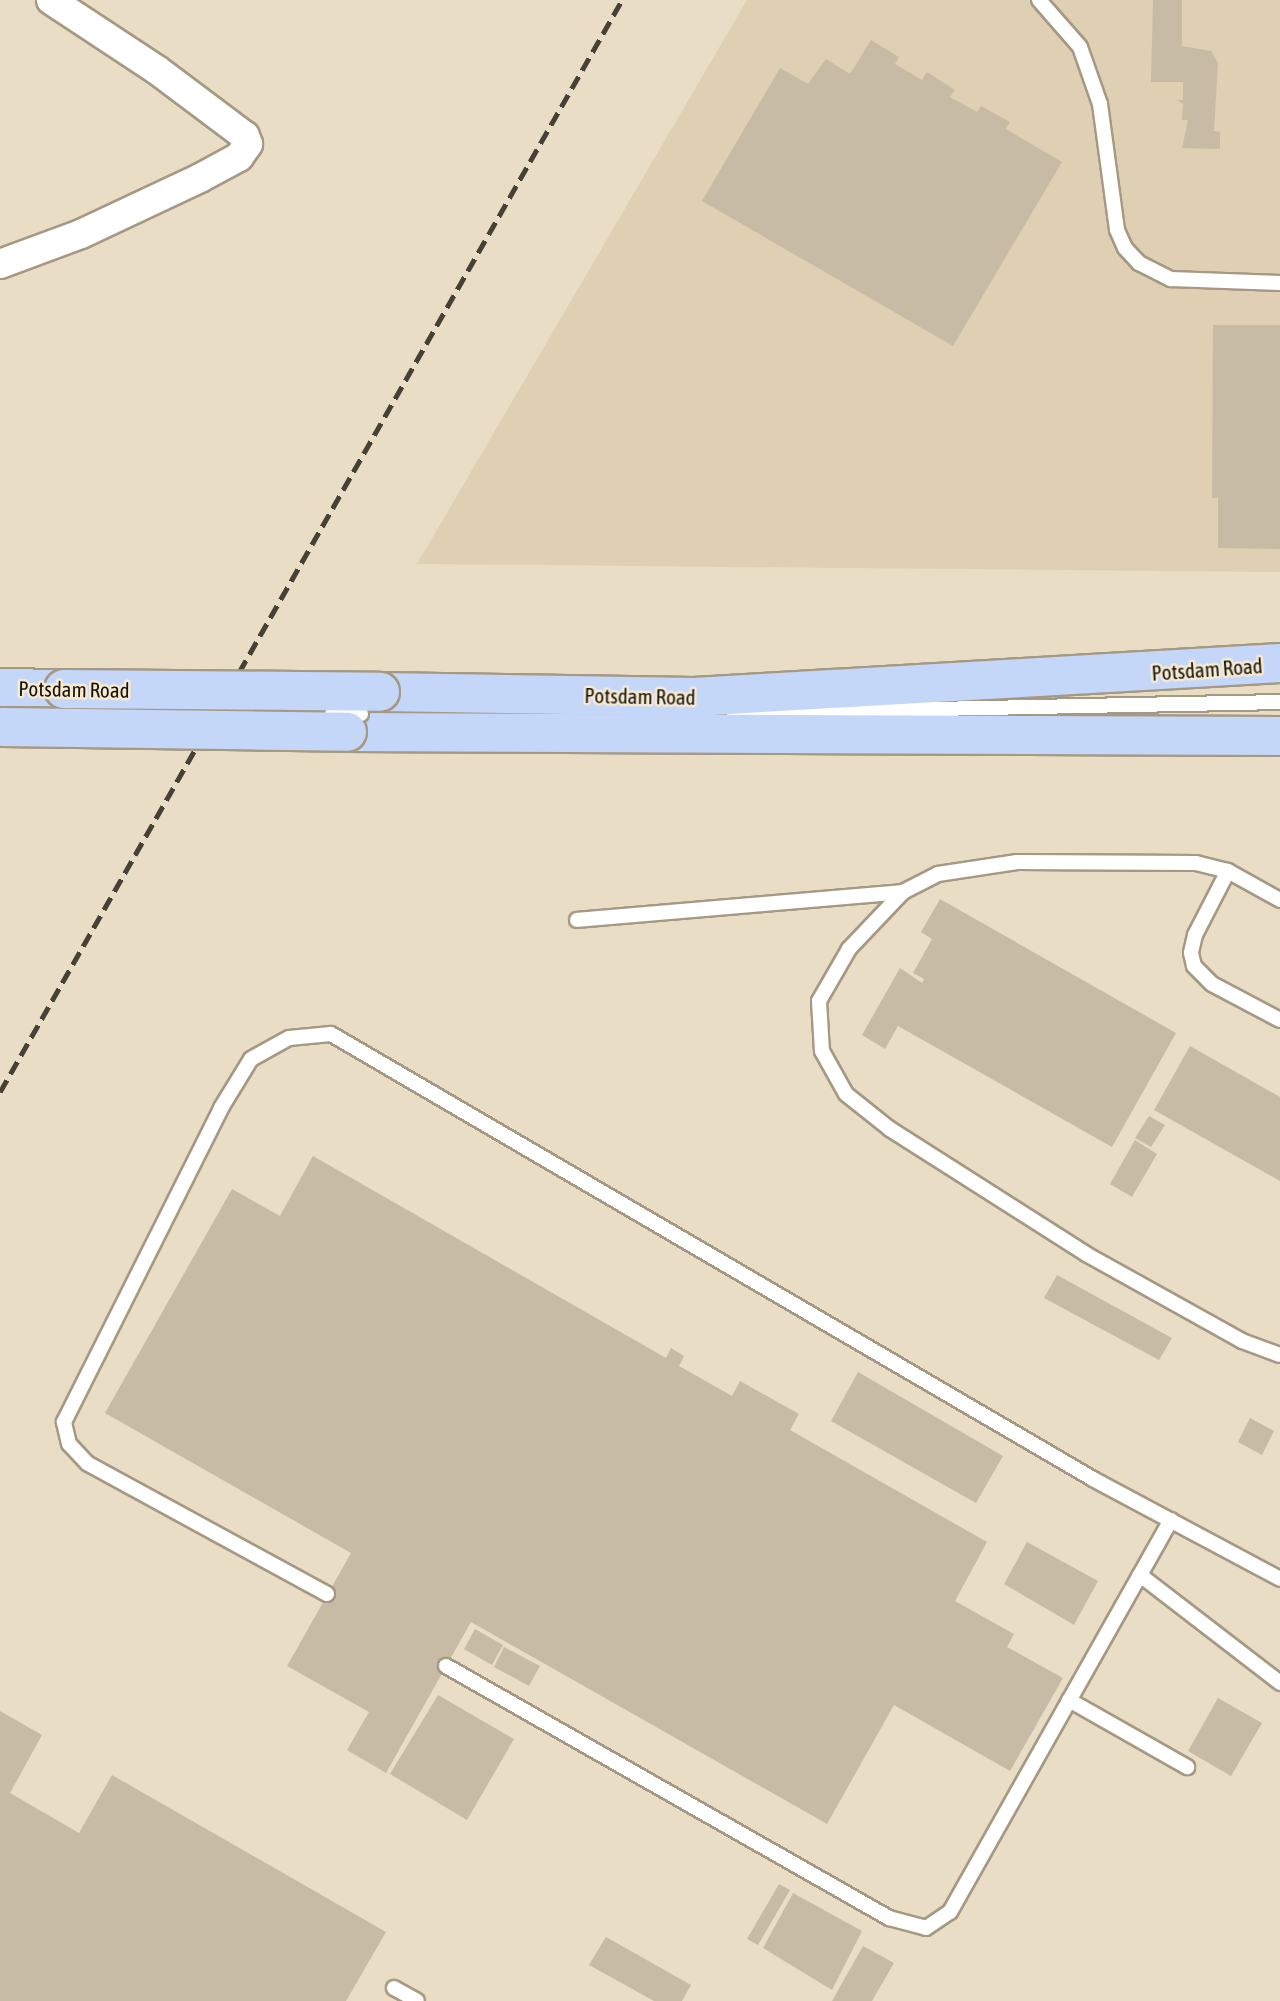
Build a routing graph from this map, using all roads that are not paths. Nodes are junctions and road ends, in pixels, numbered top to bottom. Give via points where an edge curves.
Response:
1 (51, 0) edge
2 (1039, 0) edge
3 (0, 264) edge
4 (1280, 283) edge
5 (1280, 663) edge
6 (1280, 702) edge
7 (4, 713) edge
8 (208, 713) dead end
9 (357, 713) junction
10 (712, 714) dead end
11 (1280, 736) edge
12 (1228, 871) junction
13 (903, 892) junction
14 (1280, 900) edge
15 (578, 920) dead end
16 (1280, 1020) edge
17 (1280, 1355) edge
18 (1171, 1520) junction
19 (1140, 1575) junction
20 (1280, 1578) edge
21 (327, 1594) dead end
22 (446, 1666) dead end
23 (1280, 1683) edge
24 (1069, 1700) junction
25 (1187, 1767) dead end
26 (394, 1988) dead end
27 (417, 2001) edge

1 - 3 street via 168,78 245,135 248,144 239,157 200,178 81,234
2 - 4 lane via 1080,47 1100,104 1117,230 1125,248 1139,263 1171,279
5 - 9 main road, Potsdam Road
6 - 10 lane
7 - 8 lane
7 - 9 main road, Potsdam Road, bridge
7 - 9 main road, Potsdam Road, bridge via 65,689
9 - 11 main road, Potsdam Road
12 - 13 lane via 1196,863 1017,862 938,874
12 - 14 lane
12 - 16 lane via 1195,935 1194,966 1212,984
13 - 15 lane
13 - 17 lane via 849,949 819,1001 822,1051 846,1094 890,1129 1086,1254 1242,1341
18 - 19 lane
18 - 20 lane
18 - 21 lane via 1093,1479 331,1034 289,1038 251,1059 221,1108 64,1422 69,1444 87,1463
19 - 23 lane
19 - 24 lane
22 - 24 lane via 906,1927 926,1928 950,1912
24 - 25 lane
26 - 27 lane

